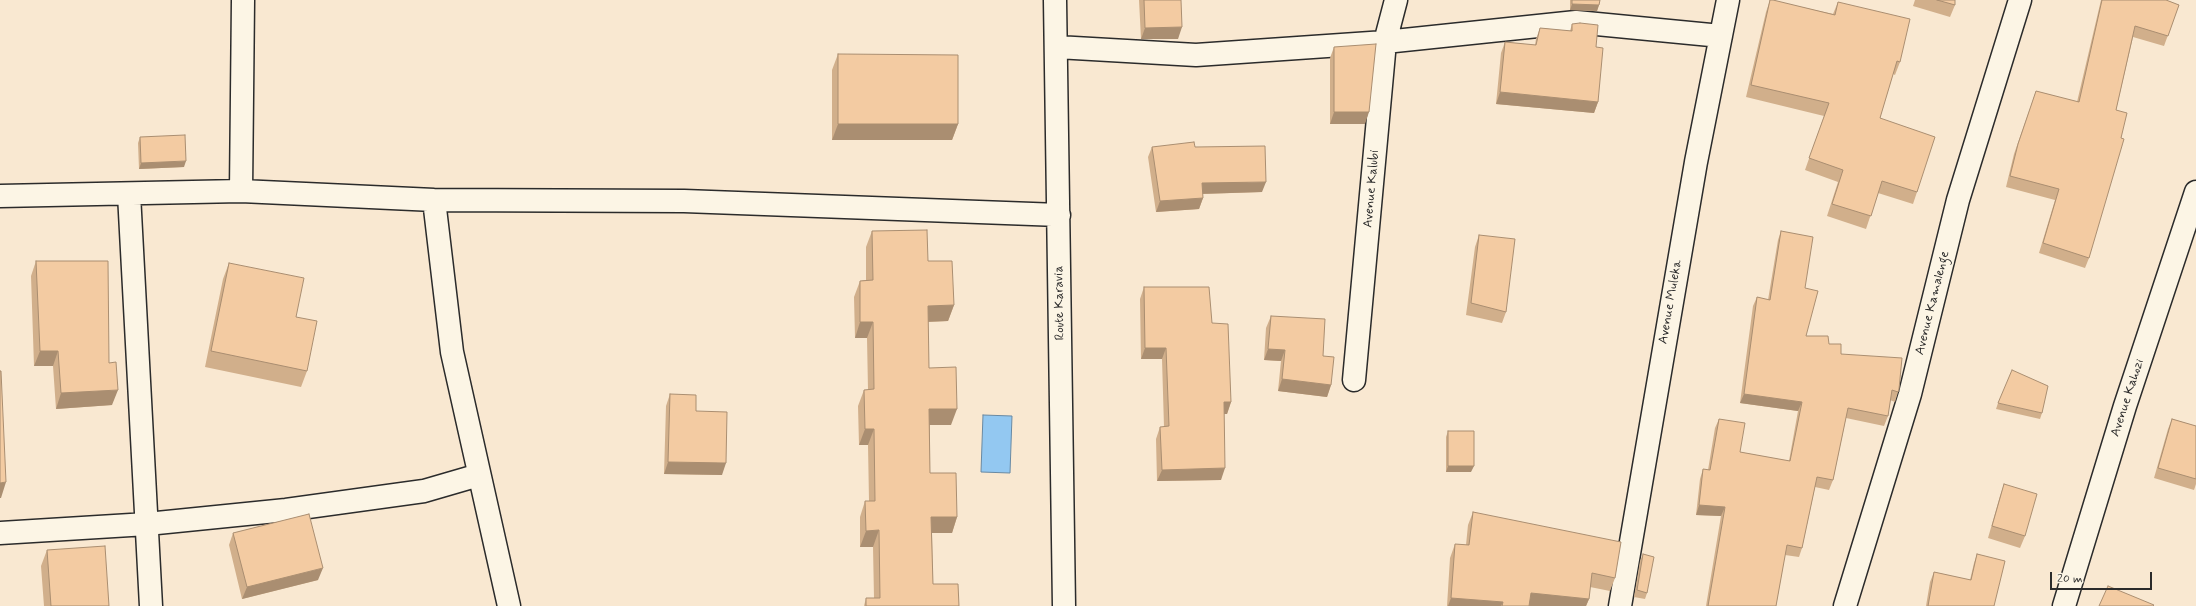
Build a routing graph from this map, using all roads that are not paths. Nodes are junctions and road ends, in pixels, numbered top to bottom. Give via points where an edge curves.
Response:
1 (243, 0) edge
2 (1055, 0) edge
3 (1396, 0) edge
4 (1728, 0) edge
5 (2020, 0) edge
6 (1721, 36) junction
7 (1386, 42) junction
8 (1057, 47) junction
9 (241, 191) junction
10 (2196, 192) edge
11 (129, 194) junction
12 (0, 196) edge
13 (434, 200) junction
14 (1059, 216) junction
15 (1354, 380) dead end
16 (479, 475) junction
17 (147, 524) junction
18 (0, 533) edge
19 (151, 606) edge
20 (509, 606) edge
21 (1064, 606) edge
22 (1620, 606) edge
23 (1845, 606) edge
24 (2064, 606) edge

1 - 9 street
2 - 8 street, Route Karavia
3 - 7 street, Avenue Kalubi
4 - 6 street, Avenue Muleka
5 - 23 street, Avenue Kamalenge via 1958,200 1910,394
6 - 7 street via 1576,22
6 - 22 street, Avenue Muleka via 1693,178
7 - 8 street via 1196,55
7 - 15 street, Avenue Kalubi
8 - 14 street, Route Karavia
9 - 11 street
9 - 13 street
10 - 24 street, Avenue Kahozi via 2125,406
11 - 12 street
11 - 17 street
13 - 14 street via 684,201
13 - 16 street via 452,352
14 - 21 street, Route Karavia
16 - 17 street via 424,491 286,510
16 - 20 street
17 - 18 street
17 - 19 street

